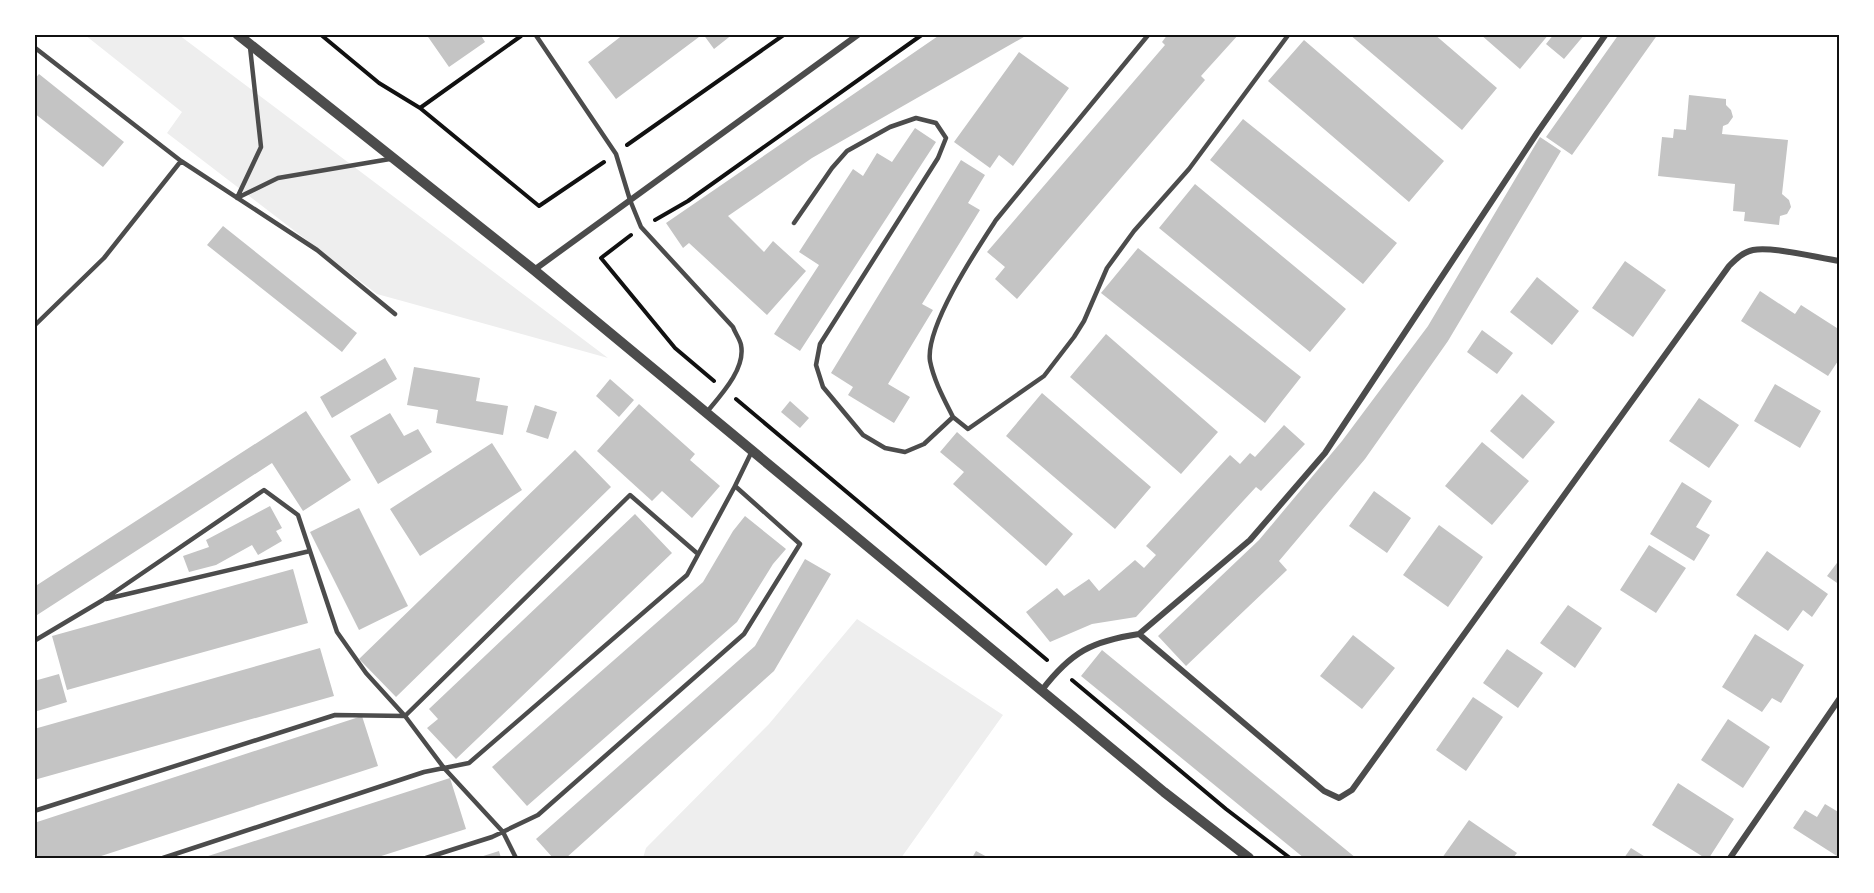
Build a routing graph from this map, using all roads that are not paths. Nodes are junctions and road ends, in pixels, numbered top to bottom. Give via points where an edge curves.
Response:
1 (237, 34) edge
2 (535, 34) edge
3 (859, 34) edge
4 (1149, 34) edge
5 (1289, 34) edge
6 (1606, 34) edge
7 (250, 45) junction
8 (34, 46) edge
9 (393, 158) junction
10 (181, 161) junction
11 (237, 198) junction
12 (630, 200) junction
13 (794, 223) dead end
14 (1839, 261) edge
15 (534, 270) junction
16 (395, 314) dead end
17 (34, 326) edge
18 (706, 413) junction
19 (953, 417) junction
20 (752, 450) junction
21 (735, 486) junction
22 (310, 551) junction
23 (699, 554) junction
24 (103, 600) junction
25 (1139, 634) junction
26 (34, 641) edge
27 (1042, 690) junction
28 (1839, 698) edge
29 (405, 716) junction
30 (444, 768) junction
31 (34, 811) edge
32 (503, 832) junction
33 (163, 858) edge
34 (426, 858) edge
35 (516, 858) edge
36 (1250, 858) edge
37 (1730, 858) edge

1 - 7 street
2 - 12 lane via 616,154
3 - 12 street
4 - 19 lane via 996,220 940,318 930,359 935,380
5 - 19 lane via 1189,169 1107,268 1084,321 1044,376 968,429
6 - 25 street via 1325,453 1250,540
7 - 9 street
7 - 11 lane via 261,147
8 - 10 lane
9 - 11 lane via 278,178
9 - 15 street
10 - 11 lane
10 - 17 lane via 104,258
11 - 16 lane via 317,250
12 - 15 street
12 - 18 lane via 641,227 733,327 741,346 738,370
13 - 19 lane via 847,151 890,127 916,118 936,123 946,138 938,158 820,344 816,365 823,387 863,435 885,448 905,452 924,444
14 - 25 street via 1753,250 1729,266 1352,790 1339,798 1323,791
15 - 18 street
18 - 20 street
20 - 21 lane
20 - 27 street
21 - 23 lane
21 - 32 lane via 800,544 744,634 538,815
22 - 24 lane
22 - 24 lane via 298,515 264,490
22 - 29 lane via 337,632 366,673
23 - 29 lane via 630,495
23 - 30 lane via 687,575 469,763
24 - 26 lane
25 - 27 street via 1109,638 1082,650 1058,669
27 - 36 street
28 - 37 street
29 - 30 lane
29 - 31 lane via 335,715
30 - 32 lane
30 - 33 lane
32 - 34 lane
32 - 35 lane

